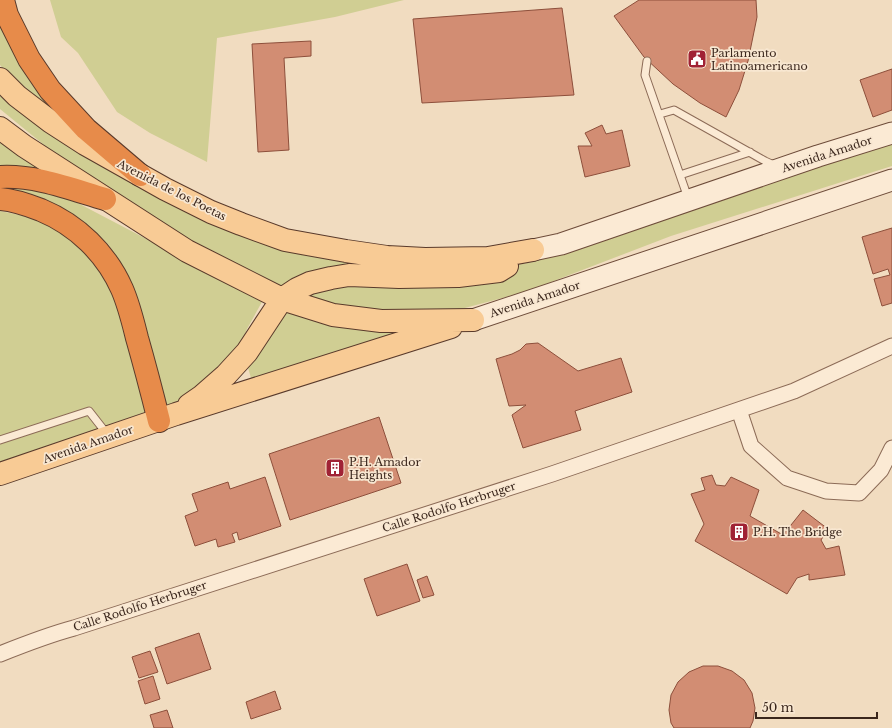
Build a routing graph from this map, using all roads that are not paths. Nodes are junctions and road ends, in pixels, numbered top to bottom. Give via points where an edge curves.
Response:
1 (3, 0) edge
2 (647, 61) dead end
3 (0, 79) edge
4 (660, 114) junction
5 (0, 128) edge
6 (892, 134) edge
7 (750, 152) junction
8 (782, 168) junction
9 (140, 174) junction
10 (680, 175) junction
11 (0, 177) edge
12 (892, 180) edge
13 (0, 199) edge
14 (105, 199) junction
15 (688, 200) junction
16 (533, 250) junction
17 (282, 299) junction
18 (473, 320) junction
19 (892, 346) edge
20 (739, 410) junction
21 (168, 418) junction
22 (110, 437) junction
23 (0, 440) edge
24 (892, 448) edge
25 (0, 474) edge
26 (0, 654) edge

1 - 9 highway via 7,15 29,59 50,90 86,129
2 - 4 lane via 645,75
3 - 9 main road, Avenida de los Poetas via 50,122
4 - 7 lane via 674,110
4 - 10 lane
5 - 14 main road
6 - 8 main road, Avenida Amador
7 - 8 lane
7 - 10 lane
8 - 15 main road, Avenida Amador
9 - 16 main road, Avenida de los Poetas via 211,212 285,240 387,257 425,259 488,258
10 - 15 lane
11 - 14 highway via 22,177 43,181
12 - 18 main road, Avenida Amador
13 - 21 highway via 18,202 62,220 86,238 106,260 122,289 148,375
14 - 17 main road via 187,251
15 - 16 main road, Avenida Amador via 561,244
16 - 17 main road via 499,271 458,276 349,275 310,283
17 - 18 main road via 333,315 381,321
17 - 21 main road, Avenida Amador via 247,352 226,375 202,396
18 - 21 main road, Avenida Amador
19 - 20 street, Calle Rodolfo Herbruger via 794,392
20 - 24 street via 751,446 787,478 826,491 859,493 881,470
20 - 26 street, Calle Rodolfo Herbruger via 552,474 53,633
21 - 22 main road, Avenida Amador
22 - 23 lane via 89,411
22 - 25 main road, Avenida Amador

